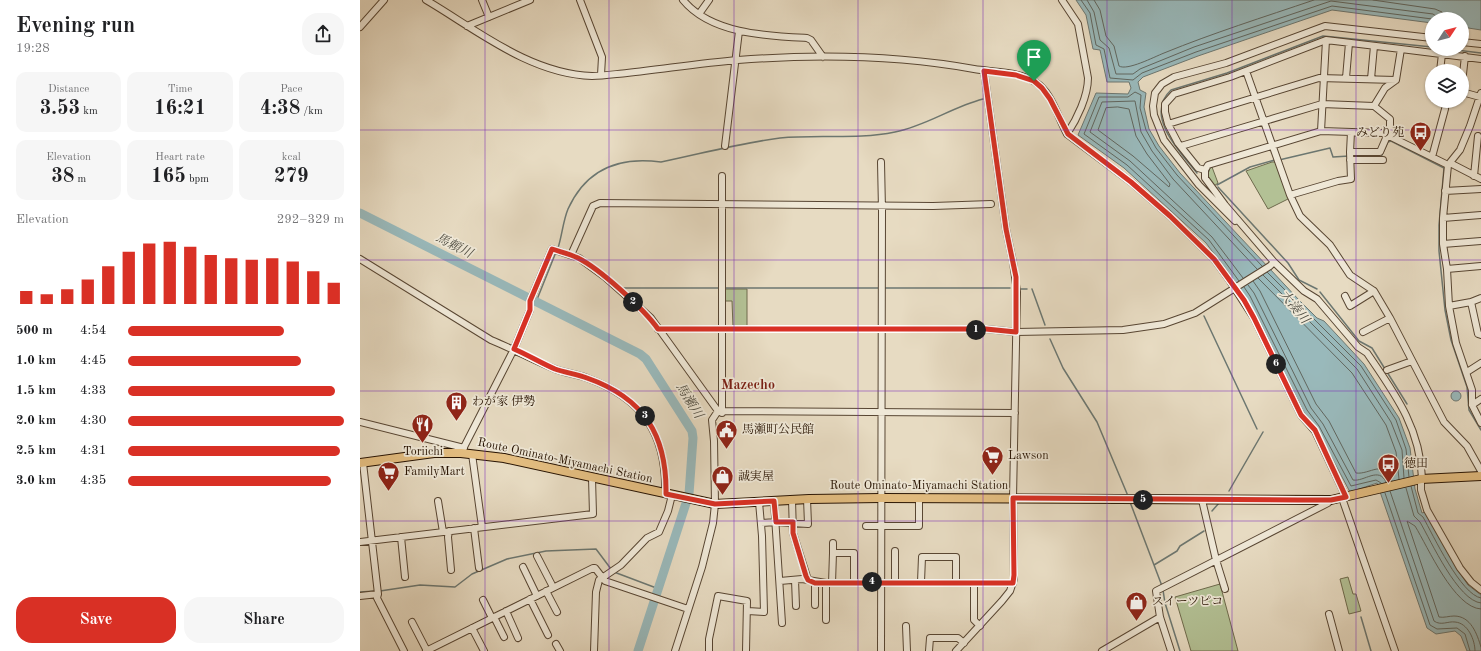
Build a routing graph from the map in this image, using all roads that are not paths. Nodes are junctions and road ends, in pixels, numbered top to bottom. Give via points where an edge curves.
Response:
1 (384, 0) edge
2 (426, 0) edge
3 (482, 0) edge
4 (530, 0) edge
5 (580, 0) edge
6 (683, 0) edge
7 (709, 0) edge
8 (1062, 0) edge
9 (699, 14) junction
10 (489, 17) junction
11 (360, 26) edge
12 (467, 26) junction
13 (739, 31) junction
14 (1425, 37) edge
15 (1326, 40) junction
16 (1349, 43) junction
17 (1469, 43) edge
18 (1481, 44) edge
19 (1374, 46) junction
20 (1401, 49) junction
21 (1425, 52) edge
22 (1465, 56) joint
23 (823, 57) junction
24 (1481, 58) edge
25 (736, 60) junction
26 (1464, 64) edge
27 (984, 71) junction
28 (1246, 71) junction
29 (601, 75) junction
30 (1324, 78) junction
31 (1346, 78) junction
32 (1371, 80) junction
33 (1396, 80) junction
34 (1469, 93) edge
35 (1480, 95) edge
36 (1256, 98) junction
37 (1322, 104) junction
38 (1374, 106) junction
39 (1445, 109) dead end
40 (1478, 111) edge
41 (1264, 122) junction
42 (1168, 124) junction
43 (1321, 132) junction
44 (1351, 132) junction
45 (1068, 134) junction
46 (1388, 135) junction
47 (1466, 135) junction
48 (1480, 137) edge
49 (725, 146) dead end
50 (1181, 146) junction
51 (1272, 146) junction
52 (1350, 156) junction
53 (1432, 156) junction
54 (1383, 160) dead end
55 (881, 162) dead end
56 (1449, 164) junction
57 (1204, 170) junction
58 (722, 176) dead end
59 (1474, 176) junction
60 (1481, 180) edge
61 (1481, 189) edge
62 (1445, 190) junction
63 (1290, 195) junction
64 (722, 204) junction
65 (882, 204) junction
66 (991, 204) dead end
67 (1481, 216) edge
68 (1443, 218) junction
69 (1244, 227) junction
70 (1481, 241) edge
71 (1443, 244) junction
72 (571, 255) junction
73 (360, 260) edge
74 (1272, 264) junction
75 (1481, 266) edge
76 (1447, 269) junction
77 (1236, 288) junction
78 (1374, 291) junction
79 (1345, 296) dead end
80 (1481, 298) edge
81 (1471, 302) junction
82 (1449, 306) junction
83 (1390, 318) junction
84 (658, 329) junction
85 (722, 329) junction
86 (882, 330) junction
87 (1016, 332) junction
88 (1363, 332) dead end
89 (1481, 335) edge
90 (514, 349) junction
91 (1412, 361) junction
92 (1481, 363) edge
93 (1387, 370) dead end
94 (1467, 372) junction
95 (1481, 399) edge
96 (1472, 405) junction
97 (720, 412) junction
98 (882, 413) junction
99 (1015, 413) junction
100 (360, 422) edge
101 (1481, 423) edge
102 (462, 450) junction
103 (472, 454) junction
104 (362, 463) edge
105 (1481, 471) edge
106 (1481, 476) edge
107 (592, 478) junction
108 (1421, 479) junction
109 (668, 495) junction
110 (1344, 497) junction
111 (881, 498) junction
112 (919, 498) junction
113 (1013, 498) junction
114 (807, 499) junction
115 (792, 500) junction
116 (1202, 500) junction
117 (1331, 500) junction
118 (438, 501) dead end
119 (774, 501) junction
120 (759, 502) junction
121 (715, 504) junction
122 (776, 522) junction
123 (793, 522) junction
124 (761, 523) junction
125 (866, 526) dead end
126 (882, 526) junction
127 (482, 527) junction
128 (474, 528) junction
129 (446, 532) junction
130 (401, 537) junction
131 (372, 541) junction
132 (360, 542) edge
133 (833, 544) dead end
134 (895, 551) dead end
135 (833, 553) junction
136 (537, 556) dead end
137 (1216, 560) junction
138 (523, 567) dead end
139 (479, 568) dead end
140 (451, 570) dead end
141 (405, 577) dead end
142 (602, 578) junction
143 (795, 580) junction
144 (808, 580) junction
145 (780, 581) junction
146 (854, 582) junction
147 (882, 582) junction
148 (895, 582) junction
149 (921, 582) junction
150 (815, 583) junction
151 (829, 583) junction
152 (956, 583) junction
153 (974, 583) junction
154 (1013, 583) junction
155 (553, 587) junction
156 (1225, 589) dead end
157 (1481, 590) edge
158 (378, 591) junction
159 (546, 591) junction
160 (360, 596) edge
161 (537, 596) junction
162 (530, 599) junction
163 (483, 600) dead end
164 (815, 605) dead end
165 (796, 606) dead end
166 (688, 610) junction
167 (748, 611) junction
168 (506, 612) junction
169 (557, 612) dead end
170 (1329, 614) dead end
171 (1160, 617) junction
172 (493, 618) junction
173 (826, 620) dead end
174 (412, 622) dead end
175 (782, 623) dead end
176 (906, 626) dead end
177 (980, 626) junction
178 (472, 628) junction
179 (548, 635) dead end
180 (504, 637) dead end
181 (518, 638) dead end
182 (964, 642) junction
183 (556, 644) dead end
184 (404, 651) edge
185 (426, 651) edge
186 (484, 651) edge
187 (560, 651) edge
188 (594, 651) edge
189 (675, 651) edge
190 (709, 651) edge
191 (746, 651) edge
192 (881, 651) edge
193 (907, 651) edge
194 (929, 651) edge
195 (956, 651) edge
196 (1102, 651) edge
197 (1171, 651) edge
198 (1339, 651) edge
199 (1395, 651) edge

1 - 11 street
2 - 12 street
3 - 10 street
4 - 10 street
5 - 29 street via 602,57
6 - 9 street
7 - 9 street
8 - 45 street via 1078,24 1088,78 1088,86 1074,125
9 - 13 street
10 - 12 street
12 - 29 street via 500,46 542,65 576,74
13 - 23 street via 807,38 812,40
13 - 25 street
14 - 69 street via 1324,26 1226,63 1174,77 1158,88 1153,99 1154,115 1168,147 1224,211
15 - 16 street
15 - 28 street
15 - 30 street
16 - 19 street
16 - 31 street
17 - 18 street
19 - 20 street
19 - 32 street
20 - 21 street
20 - 33 street
22 - 24 street
22 - 26 street
23 - 25 street
23 - 27 street via 942,63
25 - 29 street
25 - 49 street
27 - 45 street via 1016,75 1034,81 1050,99
27 - 87 street via 1006,229 1016,277
28 - 36 street
28 - 42 street via 1174,94 1165,104
30 - 31 street
30 - 36 street
30 - 37 street
31 - 32 street
32 - 33 street
33 - 38 street via 1385,88
34 - 35 street
35 - 40 street
36 - 41 street
36 - 42 street
37 - 38 street
37 - 41 street
37 - 43 street
38 - 46 street via 1390,119
39 - 53 street
40 - 47 street
41 - 50 street
41 - 51 street
42 - 50 street
43 - 44 street
43 - 51 street
44 - 46 street
44 - 52 street
45 - 77 street via 1131,182 1170,216 1214,259
46 - 52 street via 1378,153
46 - 53 street
47 - 48 street
47 - 56 street via 1460,150
48 - 59 street
50 - 57 street via 1198,168
51 - 57 street via 1211,165
51 - 63 street
52 - 54 street
52 - 63 street via 1351,179
53 - 56 street
55 - 65 street
56 - 59 street
56 - 62 street
57 - 69 street via 1205,178
58 - 64 street
59 - 60 street
61 - 62 street
62 - 68 street
63 - 78 street via 1300,216 1330,245 1350,275
64 - 65 street
64 - 72 street via 596,204
64 - 85 street
65 - 66 street
65 - 86 street
67 - 68 street
68 - 71 street
69 - 74 street
70 - 71 street
71 - 76 street
72 - 84 street via 605,277 651,318
72 - 90 street via 552,249 530,301 530,310
73 - 90 street via 471,329
74 - 77 street
74 - 108 street via 1317,299 1358,347 1367,353 1407,416 1420,452
75 - 76 street
76 - 82 street
77 - 87 street via 1195,313 1164,324 1124,330
77 - 110 street via 1254,318 1301,415 1315,430
78 - 79 street via 1350,306
78 - 83 street
80 - 81 street
81 - 82 street
81 - 89 street via 1478,334
82 - 94 street via 1456,343
83 - 88 street
83 - 91 street
84 - 85 street
84 - 97 street
85 - 86 street
85 - 97 street
86 - 87 street via 986,329
86 - 98 street
87 - 99 street
90 - 102 street
90 - 109 street via 556,369 608,387 637,407 657,437
91 - 93 street
91 - 105 street via 1444,422 1467,446
92 - 94 street
94 - 96 street via 1472,390
95 - 96 street
96 - 101 street
97 - 98 street
97 - 121 street via 712,420
98 - 99 street
98 - 111 street
99 - 113 street
100 - 102 street
102 - 103 main road, Route Ominato-Miyamachi Station
102 - 104 main road, Route Ominato-Miyamachi Station
103 - 107 main road, Route Ominato-Miyamachi Station via 504,458
103 - 127 street
104 - 131 street
106 - 108 main road, Route Ominato-Miyamachi Station
107 - 109 main road, Route Ominato-Miyamachi Station
107 - 127 street via 592,514
108 - 110 main road, Route Ominato-Miyamachi Station
108 - 157 street via 1421,490 1427,510 1460,568
109 - 121 main road, Route Ominato-Miyamachi Station
109 - 142 street via 668,511 659,532 647,538 613,572
110 - 117 main road, Route Ominato-Miyamachi Station
110 - 199 street
111 - 112 main road, Route Ominato-Miyamachi Station
111 - 114 main road, Route Ominato-Miyamachi Station
111 - 126 street
112 - 113 main road, Route Ominato-Miyamachi Station
112 - 126 street via 919,526
113 - 116 main road, Route Ominato-Miyamachi Station
113 - 154 street
114 - 115 main road, Route Ominato-Miyamachi Station
114 - 123 street via 808,524
115 - 119 main road, Route Ominato-Miyamachi Station
115 - 123 street
116 - 117 main road, Route Ominato-Miyamachi Station
116 - 137 street
117 - 137 street via 1322,507
118 - 129 street
119 - 120 main road, Route Ominato-Miyamachi Station
119 - 122 street
120 - 121 main road, Route Ominato-Miyamachi Station
120 - 124 street
121 - 166 street via 702,567
122 - 123 street
122 - 124 street
122 - 145 street
123 - 144 street via 793,533
124 - 167 street via 764,612
125 - 126 street
126 - 147 street
127 - 128 street
128 - 129 street
128 - 139 street
129 - 130 street
129 - 140 street
130 - 131 street
130 - 141 street
131 - 132 street
131 - 158 street
133 - 135 street
134 - 148 street
135 - 146 street via 854,553
135 - 151 street
136 - 155 street
137 - 156 street
137 - 171 street via 1163,587 1155,594
138 - 161 street
142 - 155 street via 595,568 592,568
142 - 166 street
142 - 188 street via 596,592
143 - 144 street
143 - 145 street
143 - 165 street
144 - 150 street
145 - 175 street
146 - 147 street
146 - 151 street
147 - 148 street
147 - 192 street
148 - 149 street
149 - 152 street
149 - 152 street via 922,557 956,557
150 - 151 street
150 - 164 street
151 - 173 street
152 - 153 street
153 - 154 street
153 - 177 street via 974,620
154 - 177 street via 1002,601
155 - 159 street
158 - 160 street
158 - 184 street via 377,598
159 - 161 street
159 - 169 street
161 - 162 street
162 - 168 street
162 - 179 street
163 - 172 street
166 - 189 street
167 - 190 street via 747,601 718,596
167 - 191 street
168 - 172 street
168 - 181 street
170 - 198 street
171 - 196 street
171 - 197 street
172 - 178 street
172 - 180 street
174 - 185 street
176 - 193 street
177 - 182 street
178 - 185 street
178 - 186 street
182 - 194 street via 958,638 930,638
182 - 195 street
183 - 187 street

